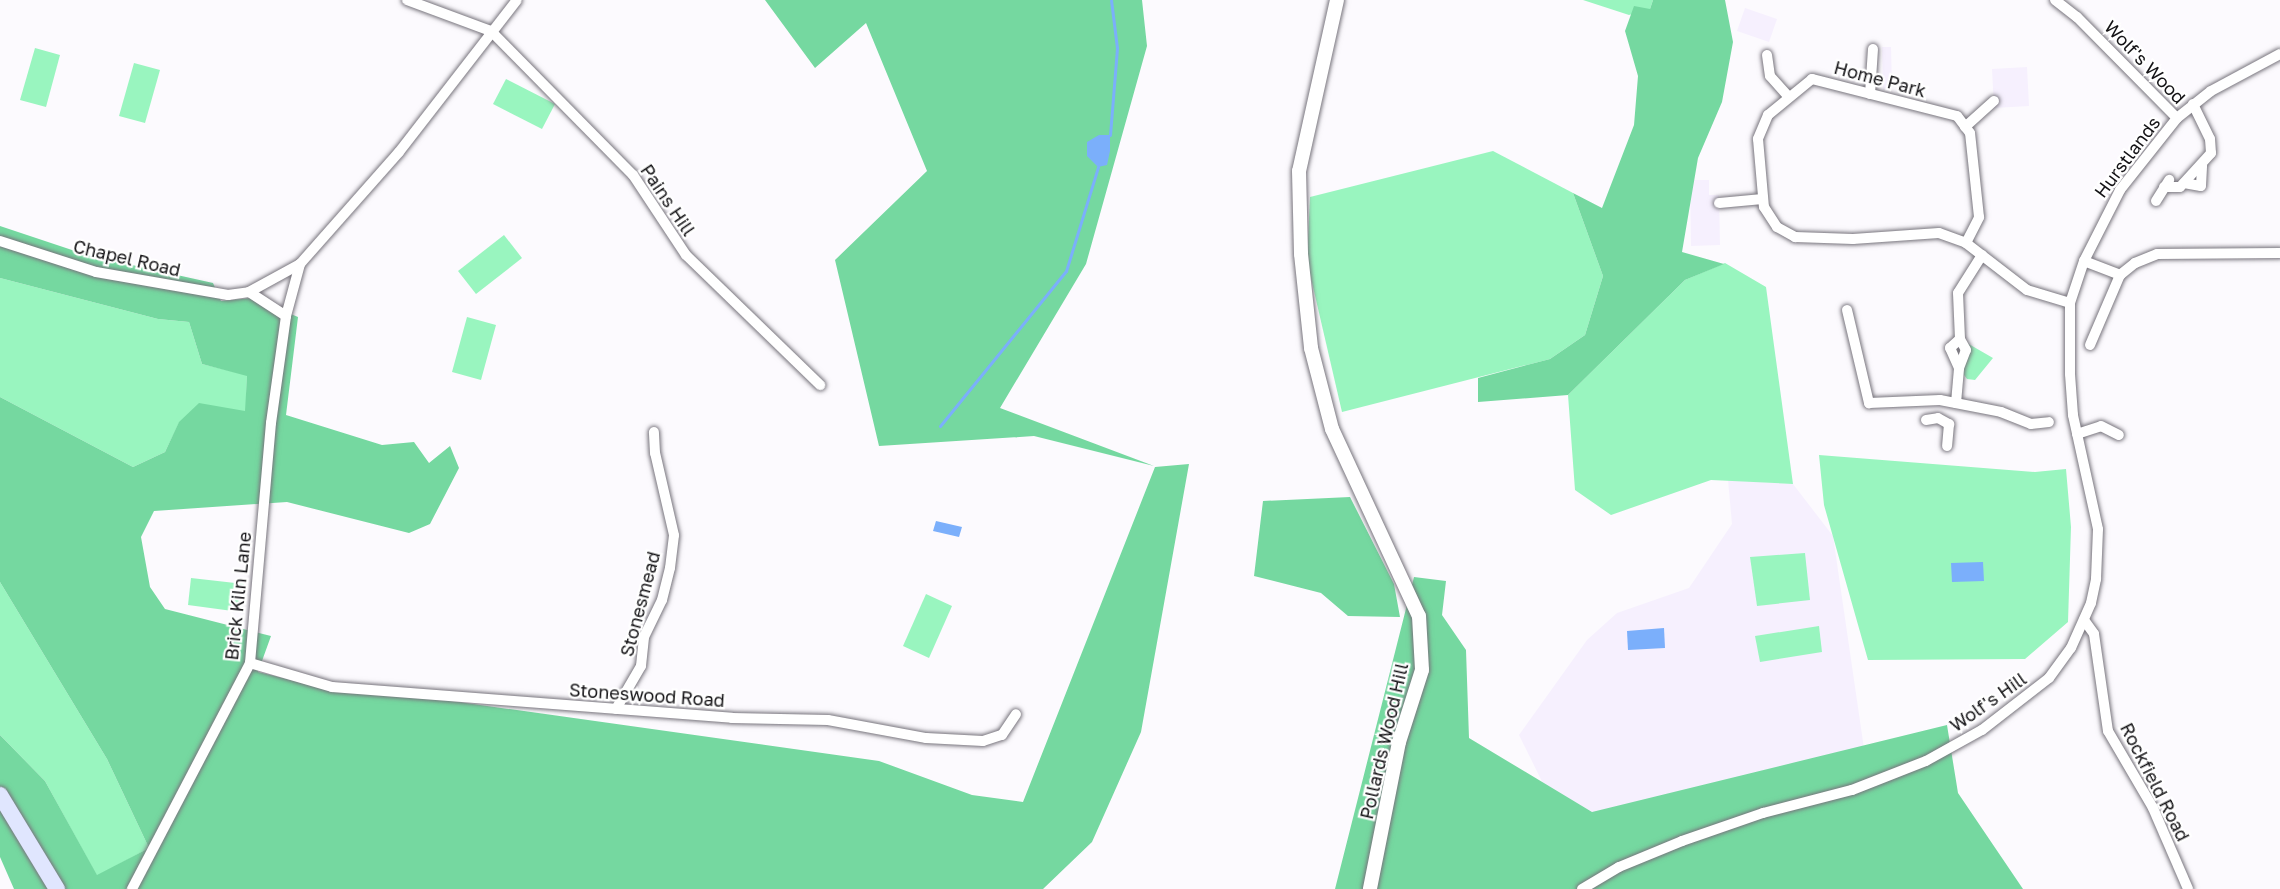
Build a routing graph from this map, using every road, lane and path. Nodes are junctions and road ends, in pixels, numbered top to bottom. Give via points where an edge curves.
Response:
1 (408, 0) edge
2 (517, 0) edge
3 (1337, 0) edge
4 (2061, 1) edge
5 (491, 32) junction
6 (1873, 49) dead end
7 (2280, 54) edge
8 (1767, 55) dead end
9 (1870, 94) junction
10 (1788, 96) junction
11 (1994, 101) dead end
12 (2193, 104) junction
13 (2177, 118) junction
14 (1965, 127) junction
15 (1763, 199) junction
16 (2156, 201) dead end
17 (1719, 203) dead end
18 (0, 241) edge
19 (1966, 243) junction
20 (2280, 253) edge
21 (1982, 255) junction
22 (2084, 261) junction
23 (300, 264) junction
24 (2120, 275) junction
25 (249, 292) junction
26 (2070, 303) junction
27 (1847, 310) dead end
28 (286, 316) junction
29 (2090, 345) dead end
30 (820, 385) dead end
31 (1940, 400) junction
32 (1956, 403) junction
33 (1938, 418) junction
34 (1926, 420) dead end
35 (2049, 422) dead end
36 (654, 432) dead end
37 (2077, 434) junction
38 (2120, 435) dead end
39 (1947, 446) dead end
40 (2084, 620) junction
41 (250, 663) junction
42 (616, 709) junction
43 (1016, 714) dead end
44 (0, 795) edge
45 (57, 889) edge
46 (132, 889) edge
47 (1370, 889) edge
48 (1582, 889) edge
49 (2188, 889) edge

1 - 5 street
2 - 5 street
3 - 47 street, Pollards Wood Hill via 1299,171 1301,254 1311,348 1338,437 1419,616 1422,670 1399,742
4 - 13 street, Wolf's Wood
5 - 23 street via 399,152
5 - 30 street, Pains Hill via 633,175 686,255
6 - 9 street
7 - 12 street, Hurstlands via 2242,72
8 - 10 street via 1770,76
9 - 10 street, Home Park via 1812,79
9 - 14 street, Home Park via 1957,116
10 - 15 street, Home Park via 1768,115 1758,140
11 - 14 street
12 - 13 street, Hurstlands
12 - 16 street via 2210,139 2211,153 2180,187 2166,184
13 - 22 street, Hurstlands via 2120,190
14 - 19 street via 1970,133 1979,216
15 - 17 street
15 - 19 street, Home Park via 1777,227 1795,237 1854,239 1939,233
18 - 25 street, Chapel Road via 96,272 228,295
19 - 21 street, Home Park
20 - 24 street via 2157,254 2135,263
21 - 26 street, Home Park via 2027,290
21 - 32 street via 1958,293 1960,339 1966,350 1959,368
22 - 24 street
22 - 26 street, Hurstlands
23 - 25 street
23 - 28 street
24 - 29 street
25 - 28 street
26 - 37 street, Wolf's Hill via 2070,374
27 - 31 street via 1869,403
28 - 41 street, Brick Kiln Lane via 271,423
31 - 32 street
31 - 33 street
32 - 35 street via 2001,412 2031,424
33 - 34 street
33 - 39 street via 1949,424
36 - 42 street, Stonesmead via 655,453 674,535 670,568 662,600 644,637 641,666
37 - 38 street via 2101,426
37 - 40 street, Wolf's Hill via 2098,529 2096,579
40 - 48 street, Wolf's Hill via 2071,648 2049,678 1982,730 1943,753 1852,790 1762,813 1682,841 1619,867
40 - 49 street, Rockfield Road via 2094,634 2108,731 2153,808
41 - 42 street, Stoneswood Road via 332,687
41 - 46 street, Brick Kiln Lane
42 - 43 street, Stoneswood Road via 828,720 926,738 983,741 1002,735
44 - 45 main road

